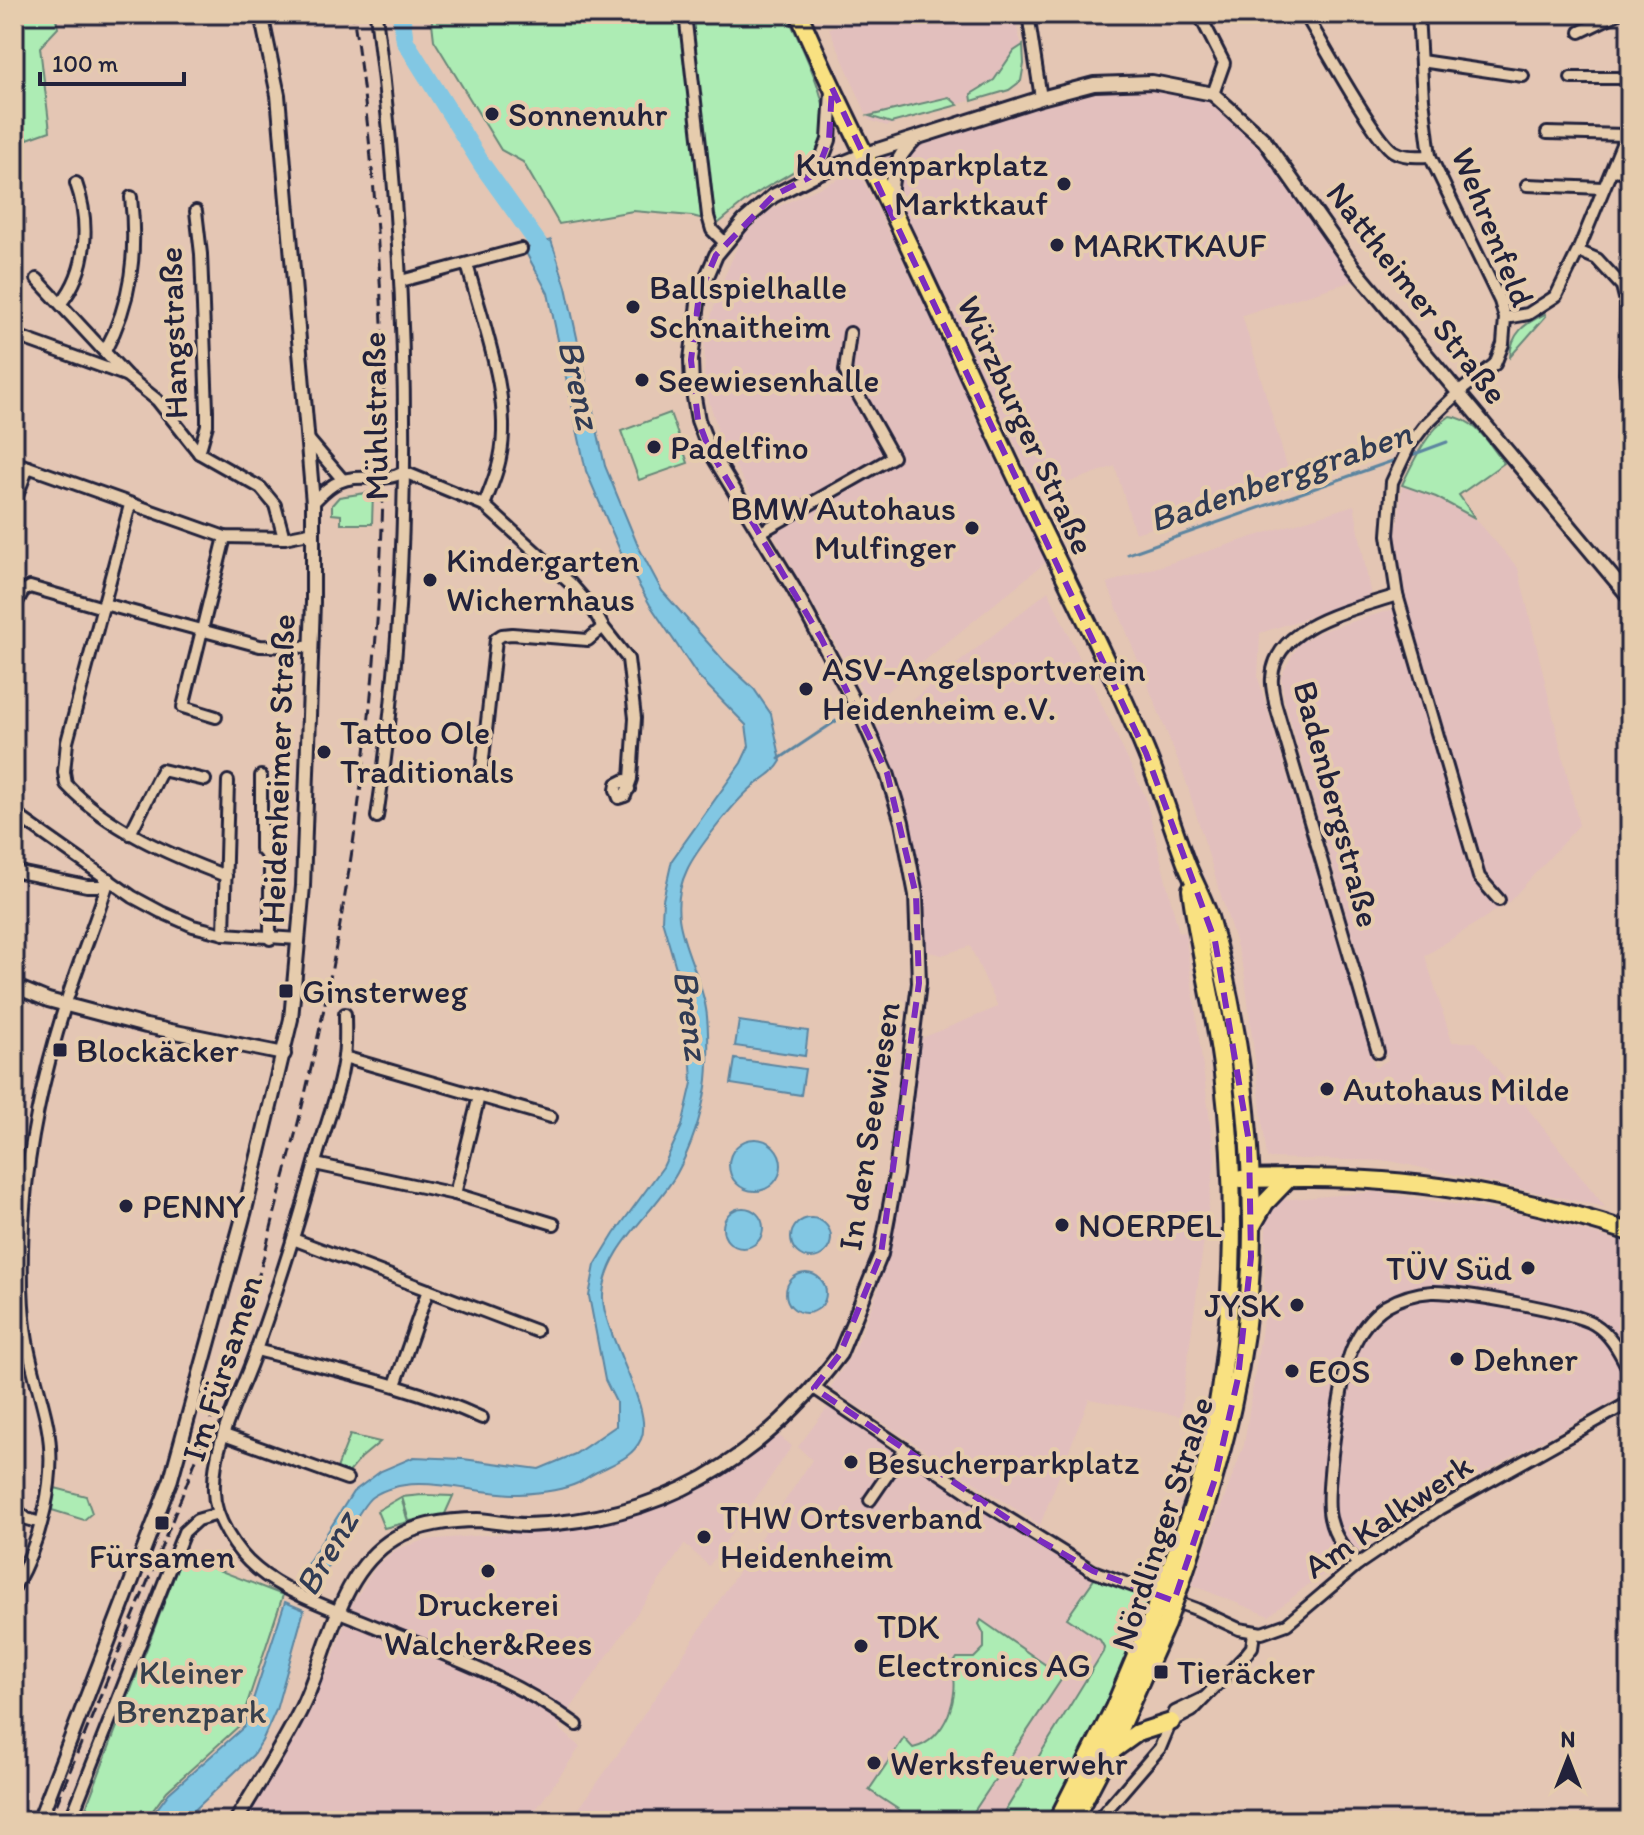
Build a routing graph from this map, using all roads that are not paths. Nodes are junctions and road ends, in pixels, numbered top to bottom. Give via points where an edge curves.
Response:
1 (261, 14) edge
2 (376, 14) edge
3 (685, 14) edge
4 (799, 14) edge
5 (1028, 14) edge
6 (1199, 14) edge
7 (1305, 14) edge
8 (1418, 14) edge
9 (1617, 14) edge
10 (1580, 32) dead end
11 (1421, 61) junction
12 (1523, 76) dead end
13 (1571, 78) dead end
14 (1630, 78) edge
15 (832, 88) junction
16 (1213, 94) junction
17 (1041, 98) junction
18 (1628, 130) edge
19 (1547, 133) dead end
20 (916, 138) junction
21 (865, 154) junction
22 (1430, 156) junction
23 (1612, 170) junction
24 (1630, 172) edge
25 (816, 174) junction
26 (76, 183) dead end
27 (1527, 185) dead end
28 (1603, 188) junction
29 (131, 197) dead end
30 (890, 206) junction
31 (196, 211) dead end
32 (725, 243) junction
33 (521, 249) dead end
34 (1578, 251) junction
35 (467, 264) junction
36 (37, 279) dead end
37 (401, 281) junction
38 (61, 303) junction
39 (1505, 318) junction
40 (850, 333) dead end
41 (14, 335) edge
42 (105, 351) junction
43 (127, 376) junction
44 (1458, 393) junction
45 (1630, 438) edge
46 (309, 440) junction
47 (199, 453) junction
48 (14, 462) edge
49 (28, 467) junction
50 (404, 472) junction
51 (343, 480) junction
52 (313, 503) junction
53 (14, 504) edge
54 (130, 505) junction
55 (484, 505) junction
56 (314, 532) junction
57 (761, 532) junction
58 (225, 537) junction
59 (284, 538) junction
60 (18, 590) edge
61 (1397, 595) junction
62 (1630, 598) edge
63 (103, 606) junction
64 (14, 608) edge
65 (603, 627) junction
66 (200, 631) junction
67 (311, 647) junction
68 (216, 717) dead end
69 (482, 768) dead end
70 (261, 776) dead end
71 (205, 780) dead end
72 (228, 781) dead end
73 (629, 789) dead end
74 (14, 813) edge
75 (377, 817) dead end
76 (130, 834) junction
77 (1188, 867) junction
78 (14, 871) edge
79 (226, 876) junction
80 (109, 879) junction
81 (1499, 900) dead end
82 (224, 934) junction
83 (270, 939) junction
84 (299, 939) junction
85 (14, 986) edge
86 (65, 1005) junction
87 (345, 1014) dead end
88 (1378, 1052) dead end
89 (284, 1054) junction
90 (344, 1057) junction
91 (479, 1096) junction
92 (551, 1117) dead end
93 (315, 1164) junction
94 (1289, 1178) junction
95 (1231, 1179) junction
96 (1250, 1179) junction
97 (455, 1194) junction
98 (554, 1224) dead end
99 (1252, 1225) junction
100 (1630, 1232) edge
101 (293, 1239) junction
102 (428, 1290) junction
103 (536, 1331) dead end
104 (256, 1350) junction
105 (1630, 1372) edge
106 (395, 1385) junction
107 (814, 1388) junction
108 (1630, 1402) edge
109 (482, 1418) dead end
110 (224, 1435) junction
111 (905, 1449) junction
112 (347, 1479) dead end
113 (870, 1500) dead end
114 (14, 1508) edge
115 (218, 1514) junction
116 (41, 1523) junction
117 (1358, 1564) junction
118 (1173, 1582) junction
119 (14, 1588) edge
120 (336, 1611) junction
121 (1159, 1621) junction
122 (1254, 1633) junction
123 (1171, 1722) junction
124 (577, 1725) dead end
125 (1108, 1754) junction
126 (39, 1821) edge
127 (70, 1821) edge
128 (236, 1821) edge
129 (1057, 1821) edge
130 (1073, 1821) edge
131 (1097, 1821) edge

1 - 46 street, Heidenheimer Straße via 278,95
2 - 37 street, Mühlstraße
3 - 32 street via 708,216 712,230
4 - 15 main road, Würzburger Straße
5 - 17 street
6 - 16 street via 1224,63
7 - 22 street via 1391,150
8 - 11 street, Wehrenfeld
9 - 10 street
11 - 12 street
11 - 22 street, Wehrenfeld
13 - 14 street
15 - 21 main road, Würzburger Straße
15 - 25 street via 829,140
16 - 17 street, In den Seewiesen via 1152,82 1094,84
16 - 44 street, Nattheimer Straße via 1264,140 1354,268
17 - 20 street, In den Seewiesen
18 - 19 street
18 - 23 street
20 - 21 street, In den Seewiesen
20 - 30 street via 899,154
21 - 25 street, In den Seewiesen
21 - 30 main road, Würzburger Straße
22 - 39 street, Wehrenfeld
23 - 24 street
23 - 28 street
25 - 32 street, In den Seewiesen via 773,196
26 - 38 street via 85,216 82,255 71,291
27 - 28 street
28 - 34 street
29 - 42 street via 132,279
30 - 77 main road, Würzburger Straße via 1123,698
31 - 47 street, Hangstraße via 207,410
32 - 57 street, In den Seewiesen via 699,295 692,386 709,449
33 - 35 street
34 - 39 street via 1556,296 1528,314
34 - 45 street via 1597,259 1622,286
35 - 37 street
35 - 55 street via 503,416 500,458
36 - 38 street
37 - 50 street, Mühlstraße
38 - 42 street
39 - 44 street, Wehrenfeld via 1495,364
40 - 57 street via 845,371 893,457
41 - 43 street
42 - 43 street
43 - 47 street via 157,400
44 - 61 street via 1409,446 1392,482 1388,535
44 - 62 street, Nattheimer Straße
46 - 51 street
46 - 52 street, Heidenheimer Straße
47 - 59 street via 261,488 275,505
48 - 49 street
49 - 53 street
49 - 54 street
50 - 51 street via 383,479
50 - 55 street
50 - 75 street, Mühlstraße via 395,672
51 - 52 street
52 - 56 street, Heidenheimer Straße
54 - 58 street
54 - 63 street
55 - 65 street via 571,584
56 - 59 street
56 - 67 street, Heidenheimer Straße
57 - 107 street, In den Seewiesen via 829,652 887,773 916,895 919,983 881,1254 840,1354
58 - 59 street
58 - 66 street
60 - 63 street via 30,587
60 - 64 street
61 - 81 street via 1479,877
61 - 88 street, Badenbergstraße via 1296,633 1271,676
63 - 66 street
63 - 76 street via 64,772 73,792
65 - 69 street via 588,640 512,634 496,639
65 - 73 street via 628,659 632,680 635,718
66 - 67 street via 260,646
66 - 68 street via 183,707
67 - 84 street, Heidenheimer Straße
70 - 83 street via 261,849 270,859
71 - 76 street via 162,770
72 - 79 street
74 - 80 street
76 - 79 street
77 - 95 main road, Würzburger Straße via 1219,1040
77 - 96 main road, Würzburger Straße via 1210,921 1234,1024
78 - 80 street via 87,886 101,886
79 - 82 street
80 - 82 street via 161,912
80 - 86 street
82 - 83 street
83 - 84 street
84 - 89 street, Heidenheimer Straße
85 - 86 street
86 - 89 street
86 - 116 street via 31,1152 21,1260 26,1338 48,1428 48,1485
87 - 90 street, Im Fürsamen
89 - 126 street, Heidenheimer Straße via 194,1401 159,1512
90 - 91 street
90 - 93 street, Im Fürsamen
91 - 92 street
91 - 97 street
93 - 97 street
93 - 101 street, Im Fürsamen
94 - 96 main road
94 - 99 main road
94 - 100 main road via 1383,1181 1460,1191
95 - 96 main road
95 - 118 main road, Nördlinger Straße via 1227,1316 1214,1425
96 - 99 main road, Nördlinger Straße
97 - 98 street
99 - 118 main road, Nördlinger Straße via 1246,1326 1228,1435
101 - 102 street
101 - 104 street, Im Fürsamen
102 - 103 street
102 - 106 street
104 - 106 street
104 - 110 street, Im Fürsamen
105 - 117 street via 1609,1336 1572,1314 1442,1292 1415,1294 1386,1306 1365,1326 1349,1356 1330,1477 1331,1523 1342,1547
106 - 109 street
107 - 111 street
107 - 120 street, In den Seewiesen via 744,1452 687,1488 587,1520 523,1525 476,1520 424,1526 394,1538 354,1581
108 - 117 street, Am Kalkwerk via 1466,1493
110 - 112 street
110 - 115 street, Im Fürsamen via 213,1492
111 - 113 street
111 - 122 street via 1093,1571
114 - 116 street
115 - 120 street, Im Fürsamen via 243,1556 258,1570
115 - 127 street via 197,1520 184,1532
116 - 119 street
117 - 122 street, Am Kalkwerk via 1287,1624
118 - 121 main road, Nördlinger Straße, bridge
120 - 124 street, Im Fürsamen via 521,1688
120 - 128 street, In den Seewiesen via 303,1706
121 - 125 main road, Nördlinger Straße
121 - 129 main road, Nördlinger Straße
122 - 123 street via 1248,1652 1204,1698 1181,1708
123 - 125 main road via 1137,1733
123 - 131 street via 1160,1748
125 - 130 main road, Nördlinger Straße

